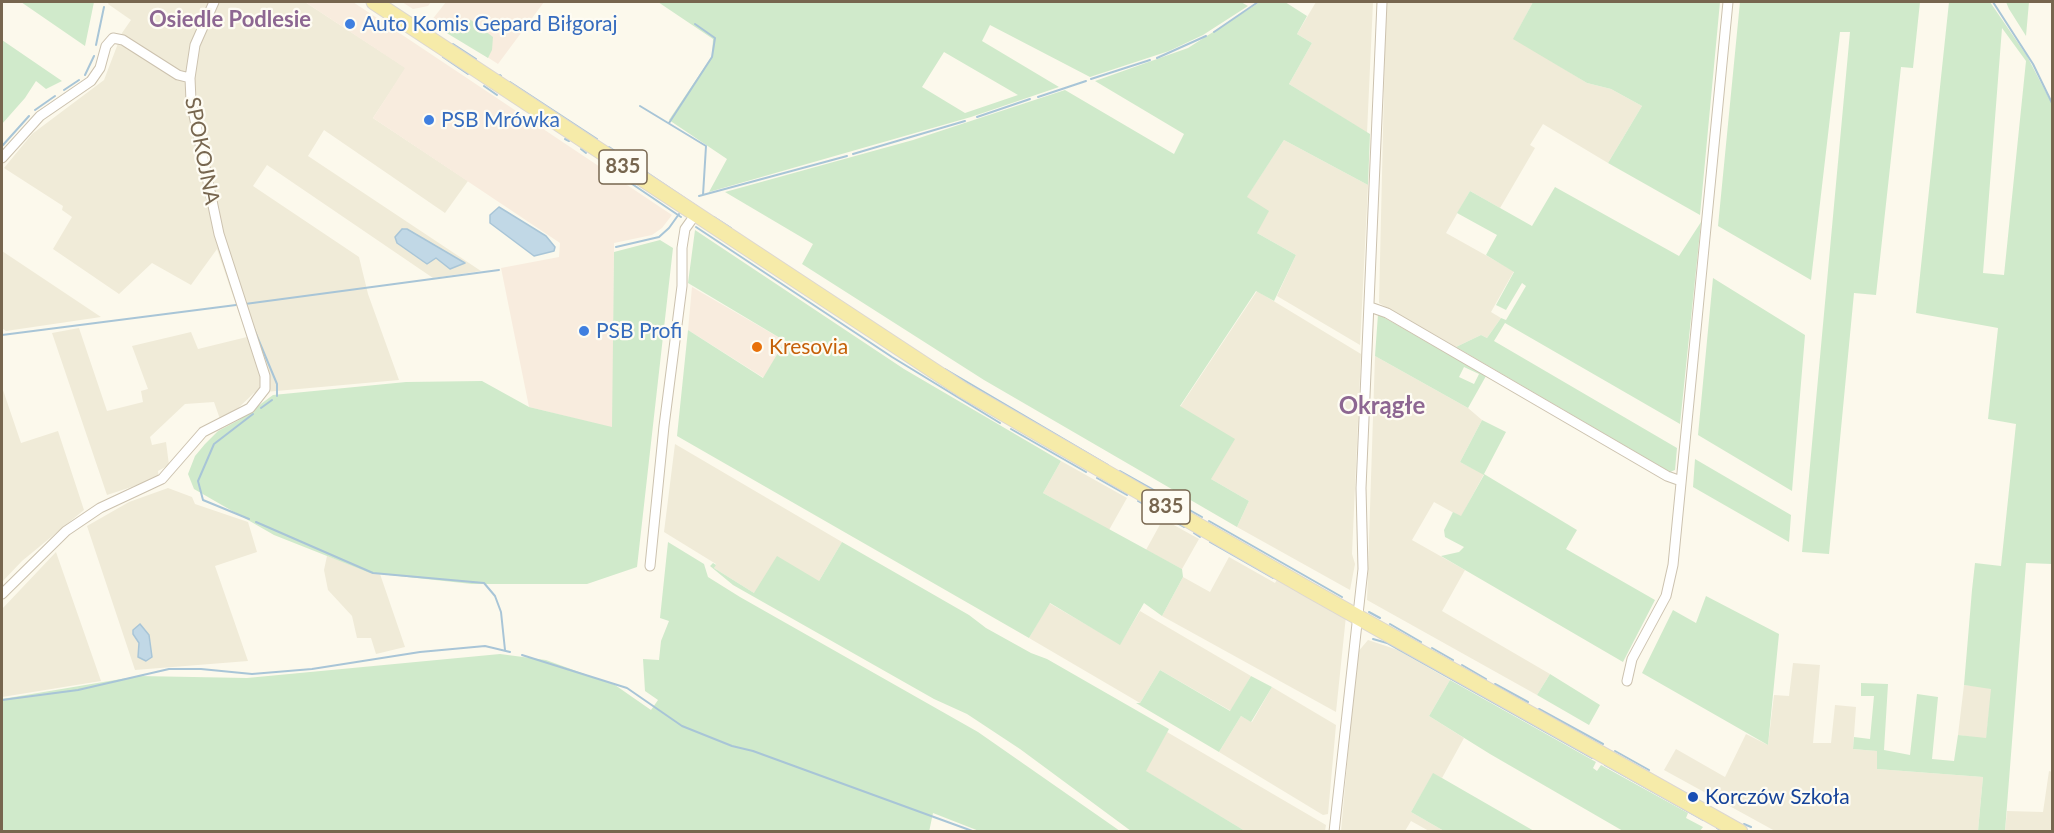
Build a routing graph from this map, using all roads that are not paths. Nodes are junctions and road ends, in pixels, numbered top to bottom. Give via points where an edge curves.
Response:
1 (214, 2) edge
2 (374, 2) edge
3 (1382, 2) edge
4 (1728, 2) edge
5 (190, 78) junction
6 (2, 158) edge
7 (688, 211) junction
8 (1370, 307) junction
9 (1681, 481) junction
10 (650, 566) dead end
11 (2, 594) edge
12 (1356, 616) junction
13 (1627, 681) dead end
14 (1334, 831) edge
15 (1740, 831) edge

1 - 5 street, SPOKOJNA via 198,35
2 - 7 main road, 835
3 - 8 street
4 - 9 street
5 - 6 street via 113,38 91,81 36,119
5 - 11 street, SPOKOJNA via 192,112 211,200 239,302 265,376 265,389 244,412 203,432 162,479 100,508 66,531
7 - 10 street
7 - 12 main road, 835 via 963,390
8 - 9 street via 1387,313
8 - 12 street via 1361,488 1363,569
9 - 13 street via 1670,581 1663,603 1632,659
12 - 14 street
12 - 15 main road, 835

